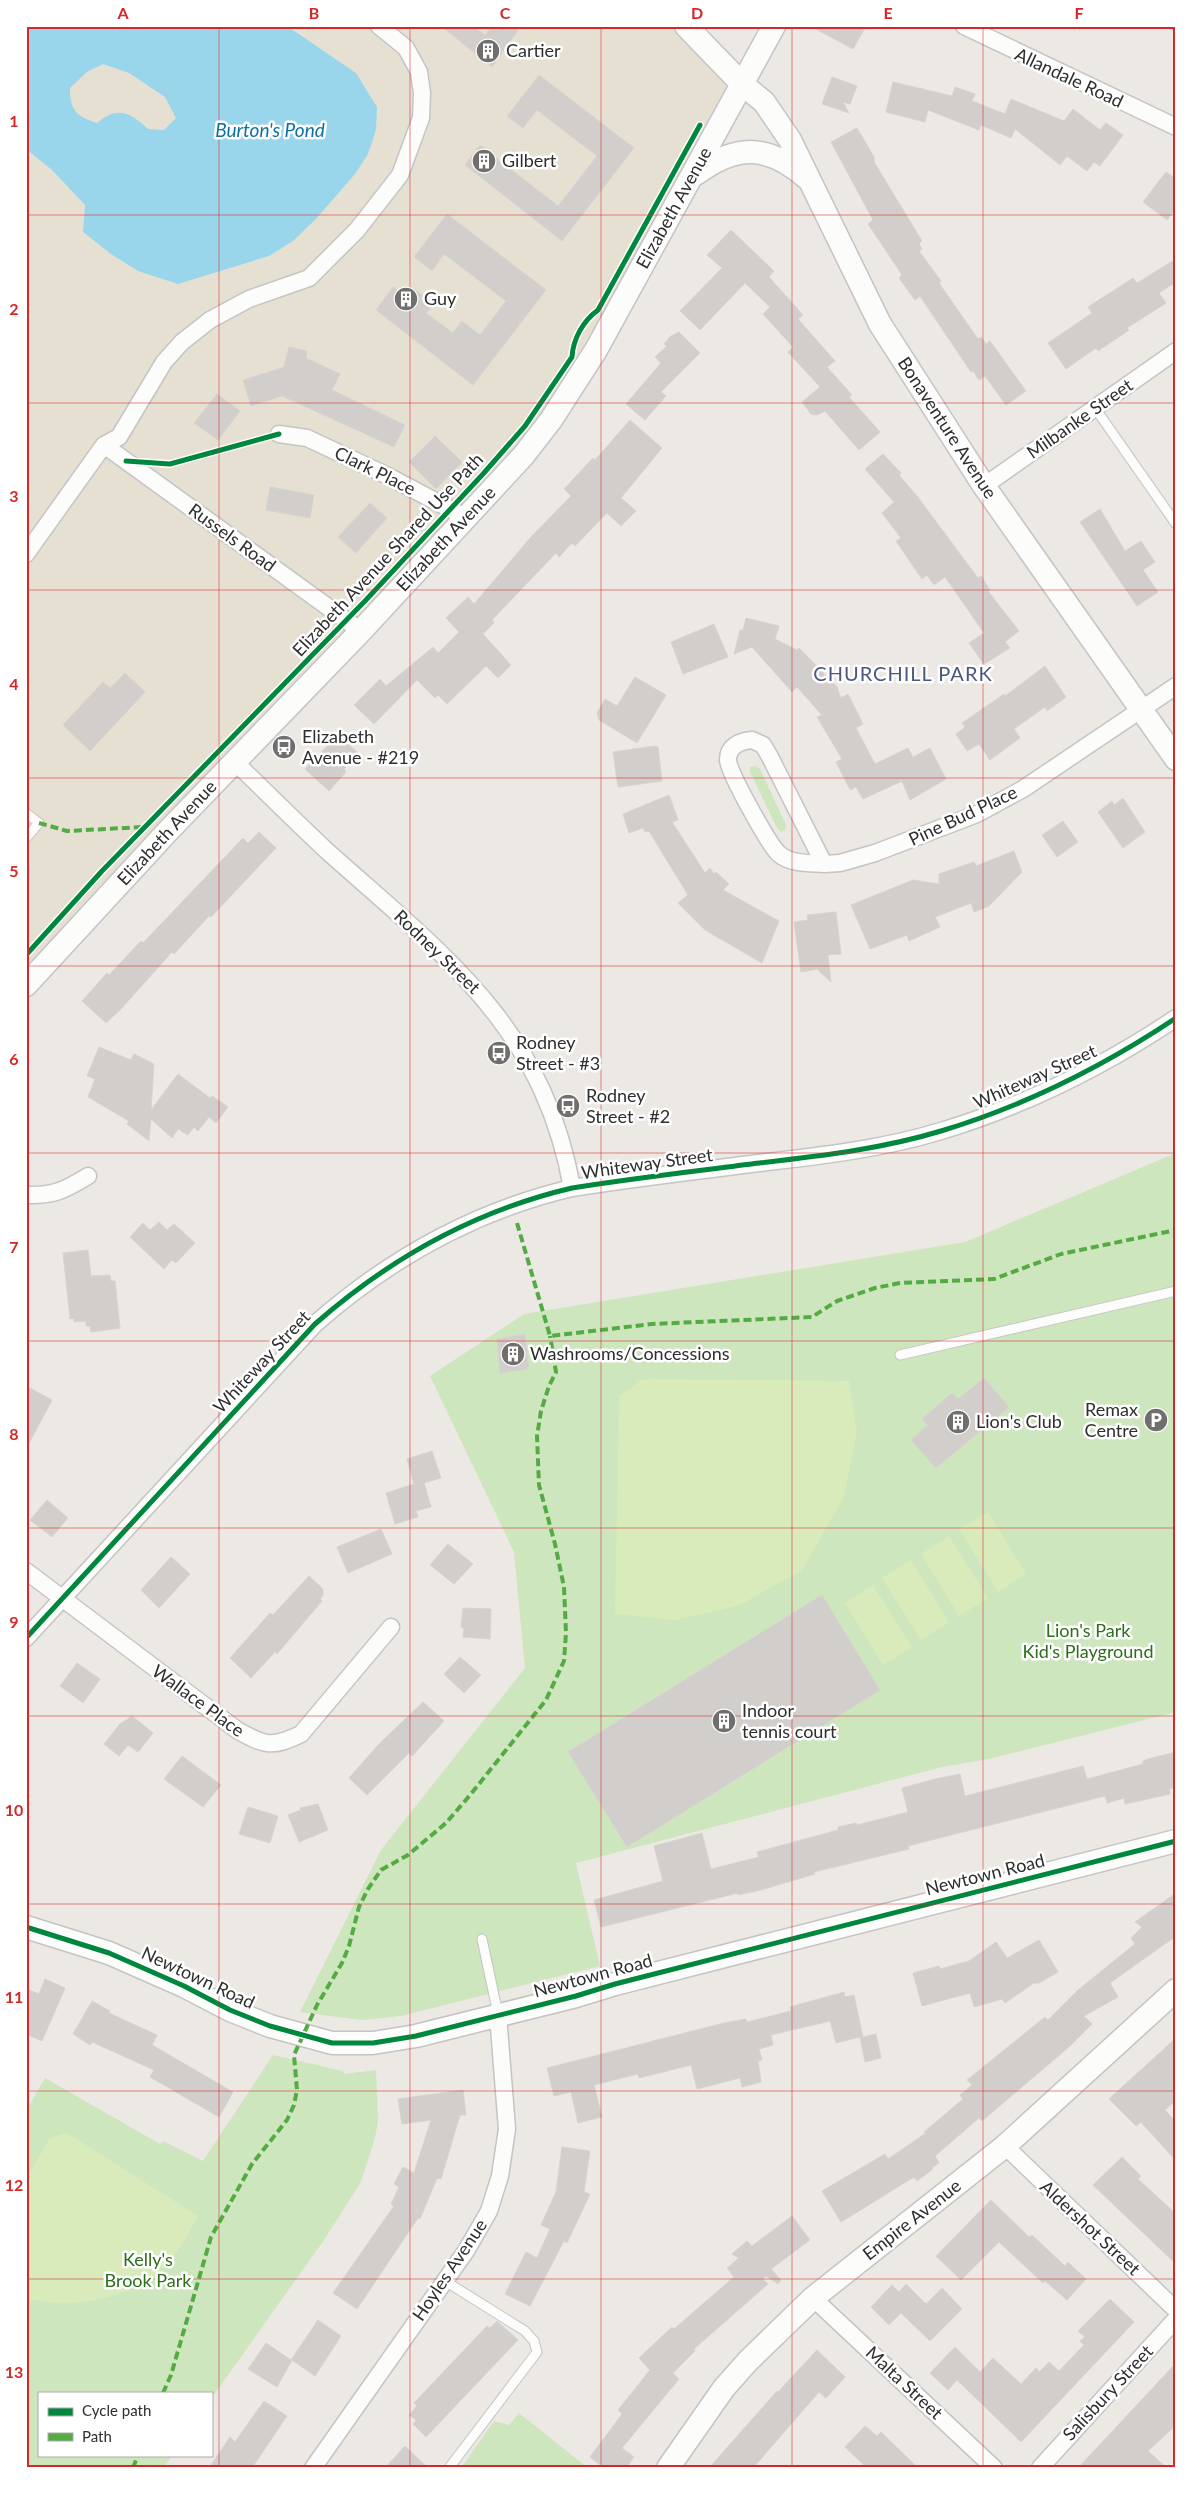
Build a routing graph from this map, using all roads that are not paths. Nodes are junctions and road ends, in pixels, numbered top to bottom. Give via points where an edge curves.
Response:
1 (379, 26) edge
2 (686, 26) edge
3 (774, 26) edge
4 (964, 26) edge
5 (742, 84) junction
6 (1176, 127) edge
7 (691, 178) junction
8 (810, 181) junction
9 (1176, 351) edge
10 (1095, 408) junction
11 (279, 434) dead end
12 (104, 445) junction
13 (984, 486) junction
14 (467, 518) junction
15 (1176, 524) edge
16 (26, 554) edge
17 (360, 632) junction
18 (1176, 686) edge
19 (1142, 710) junction
20 (1176, 759) edge
21 (235, 762) junction
22 (26, 813) edge
23 (26, 838) edge
24 (824, 864) junction
25 (26, 985) edge
26 (1176, 1018) edge
27 (88, 1176) dead end
28 (572, 1188) junction
29 (26, 1194) edge
30 (1176, 1292) edge
31 (900, 1355) dead end
32 (26, 1571) edge
33 (64, 1600) junction
34 (391, 1627) dead end
35 (26, 1638) edge
36 (1176, 1840) edge
37 (26, 1927) edge
38 (482, 1939) dead end
39 (1176, 1990) edge
40 (498, 2014) junction
41 (1005, 2146) junction
42 (445, 2281) junction
43 (813, 2298) junction
44 (1176, 2310) edge
45 (1176, 2319) edge
46 (313, 2468) edge
47 (449, 2468) edge
48 (668, 2468) edge
49 (994, 2468) edge
50 (1040, 2468) edge

1 - 12 street via 406,48 419,72 422,93 421,118 400,175 357,230 309,278 249,299 210,320 182,342 164,362 119,437
2 - 5 street
3 - 5 street, Elizabeth Avenue
4 - 6 street, Allandale Road
5 - 7 street, Elizabeth Avenue
5 - 8 street, Bonaventure Avenue via 773,113
7 - 8 street via 711,162 731,153 761,151 793,166
7 - 14 street, Elizabeth Avenue via 578,379 523,456
8 - 13 street, Bonaventure Avenue via 880,324
9 - 10 street, Milbanke Street
10 - 13 street, Milbanke Street
10 - 15 lane
11 - 14 street, Clark Place via 307,438
12 - 16 street
12 - 17 street, Russels Road
13 - 19 street, Bonaventure Avenue
14 - 17 street, Elizabeth Avenue
17 - 21 street, Elizabeth Avenue
18 - 19 street, Pine Bud Place
19 - 20 street, Bonaventure Avenue
19 - 24 street, Pine Bud Place via 1023,789 977,814 876,853
21 - 25 street, Elizabeth Avenue
21 - 28 street, Rodney Street via 326,850 454,964 498,1015 525,1055 540,1085
22 - 23 lane via 39,823
24 - 24 street, Pine Bud Place via 763,745 752,740 741,741 731,749 728,759 768,841 780,856 796,862
26 - 28 street, Whiteway Street via 1126,1049 1042,1093 941,1131 887,1145 826,1155
27 - 29 street via 47,1196
28 - 33 street, Whiteway Street via 472,1221 409,1253 347,1296 314,1324 276,1364
30 - 31 lane
32 - 33 street, Wallace Place
33 - 34 street, Wallace Place via 237,1730 260,1743 282,1743 301,1734
33 - 35 street, Whiteway Street
36 - 40 street, Newtown Road
37 - 40 street, Newtown Road via 108,1953 270,2026 332,2043 373,2043 416,2036
38 - 40 lane
39 - 41 street, Empire Avenue
40 - 42 street, Hoyles Avenue via 507,2120 500,2176 482,2225
41 - 43 street, Empire Avenue
41 - 44 street, Aldershot Street
42 - 46 street, Hoyles Avenue
42 - 47 lane via 525,2330 534,2341 537,2352
43 - 48 street, Empire Avenue via 724,2388
43 - 49 street, Malta Street
45 - 50 street, Salisbury Street

